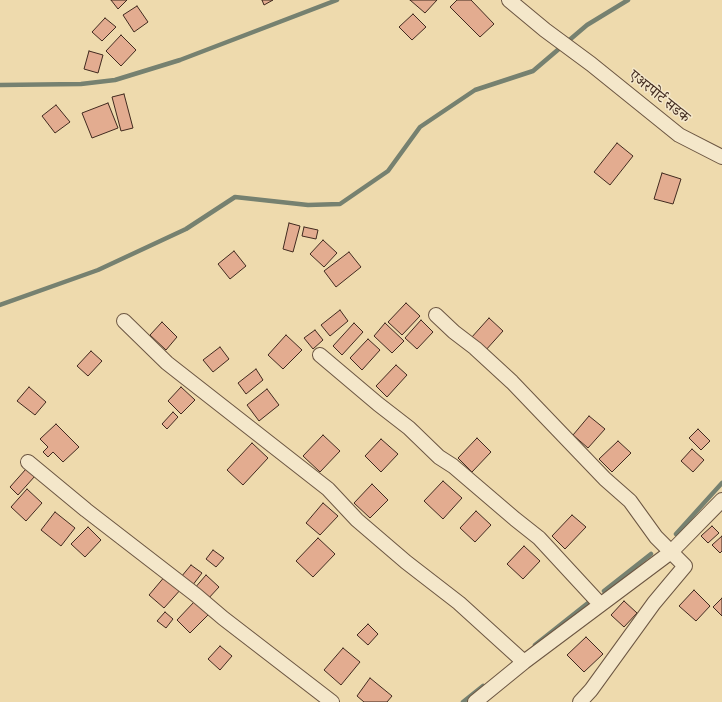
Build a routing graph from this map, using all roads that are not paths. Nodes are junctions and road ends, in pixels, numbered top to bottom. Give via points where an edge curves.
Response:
1 (509, 0) edge
2 (722, 157) edge
3 (436, 315) dead end
4 (124, 321) dead end
5 (320, 355) dead end
6 (28, 462) dead end
7 (722, 500) edge
8 (671, 552) junction
9 (600, 604) junction
10 (524, 662) junction
11 (332, 702) edge
12 (475, 702) edge
13 (580, 702) edge

1 - 2 street, एअरपोर्ट सडक via 679,135
3 - 8 street via 512,382 605,479 630,501 656,537
4 - 10 street via 167,363 328,489 357,520 459,603
5 - 9 street via 539,538
6 - 11 street
7 - 8 street
8 - 9 street
8 - 13 street via 685,566
9 - 10 street
10 - 12 street

